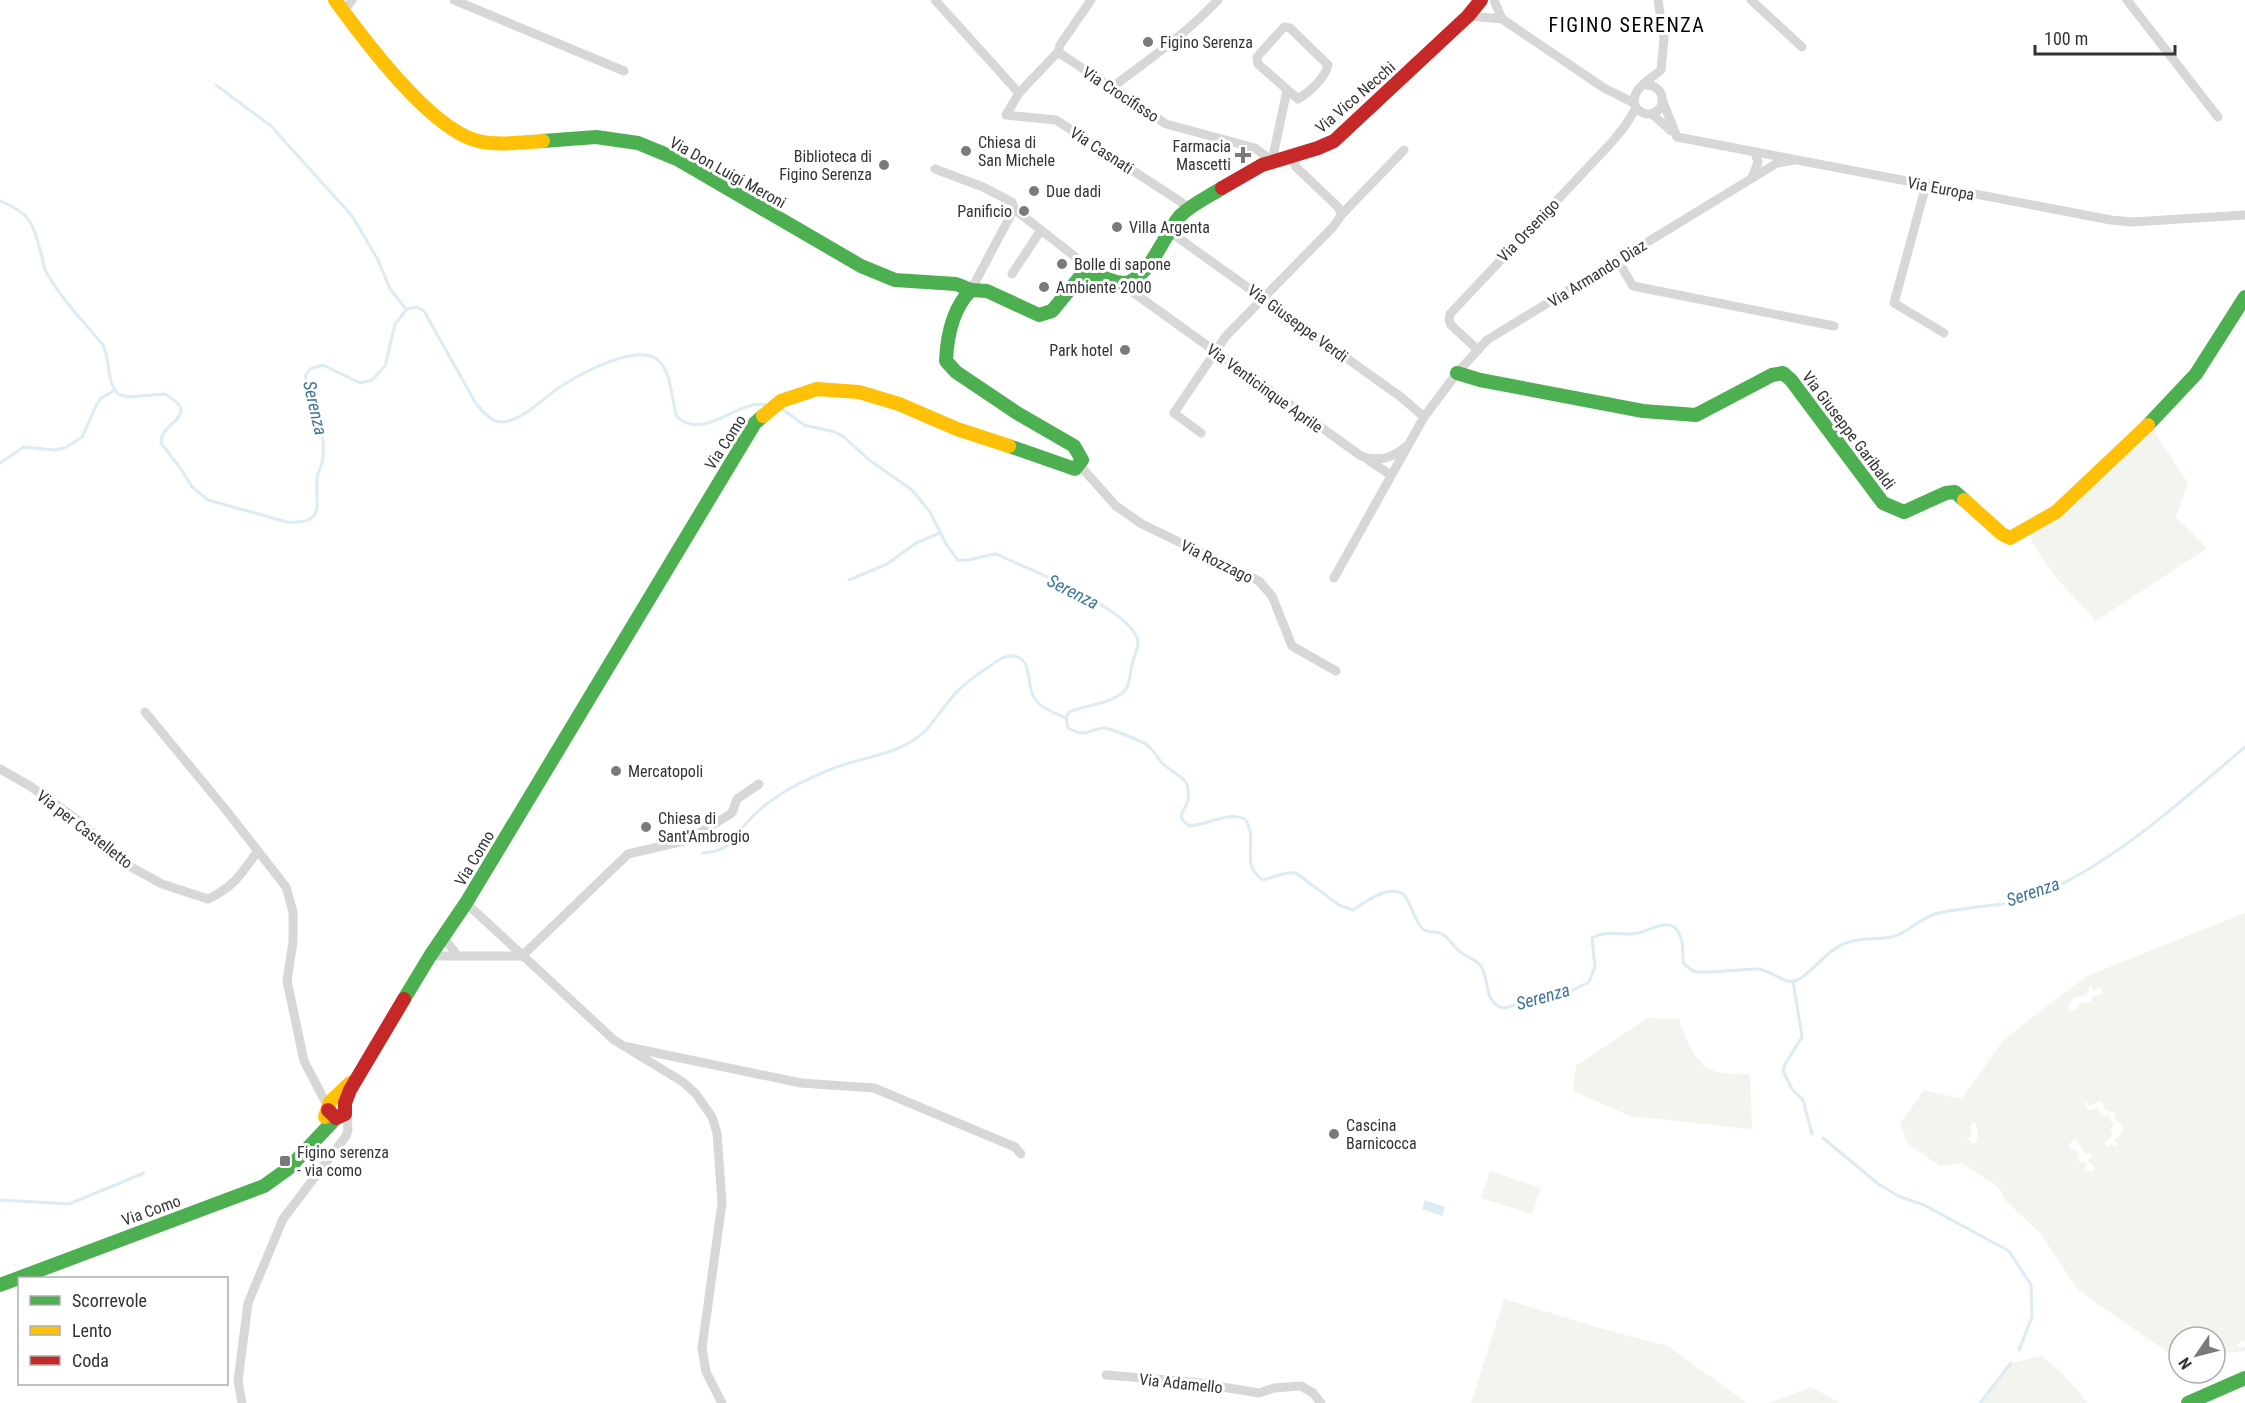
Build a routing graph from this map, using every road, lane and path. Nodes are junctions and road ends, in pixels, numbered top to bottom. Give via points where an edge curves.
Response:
1 (335, 0) edge
2 (352, 0) edge
3 (454, 0) edge
4 (935, 0) edge
5 (1218, 0) edge
6 (1481, 0) edge
7 (1494, 0) edge
8 (1651, 0) edge
9 (1751, 0) edge
10 (2127, 0) edge
11 (1088, 2) edge
12 (473, 4) edge
13 (1658, 5) edge
14 (343, 12) junction
15 (1468, 16) junction
16 (1502, 19) junction
17 (1802, 47) dead end
18 (1058, 52) junction
19 (1661, 70) junction
20 (624, 71) dead end
21 (1108, 85) junction
22 (1644, 85) junction
23 (1604, 88) junction
24 (1287, 90) junction
25 (1660, 91) junction
26 (1635, 92) junction
27 (1019, 93) junction
28 (1662, 102) junction
29 (1635, 106) junction
30 (1649, 114) junction
31 (2218, 117) dead end
32 (1625, 126) junction
33 (1677, 137) junction
34 (1404, 150) dead end
35 (1755, 152) junction
36 (1291, 157) junction
37 (1794, 160) junction
38 (1272, 161) junction
39 (935, 169) dead end
40 (1752, 178) junction
41 (1926, 185) junction
42 (1190, 208) junction
43 (1014, 209) junction
44 (1342, 214) junction
45 (2245, 215) edge
46 (1041, 230) junction
47 (1170, 232) junction
48 (1618, 261) junction
49 (1091, 272) junction
50 (1012, 274) dead end
51 (1127, 283) junction
52 (971, 290) junction
53 (2245, 297) edge
54 (1263, 298) junction
55 (1834, 326) dead end
56 (1944, 333) dead end
57 (1478, 350) junction
58 (1215, 351) junction
59 (1457, 373) junction
60 (1424, 417) junction
61 (1201, 433) dead end
62 (1412, 441) junction
63 (1361, 456) junction
64 (1077, 468) junction
65 (1391, 475) junction
66 (1334, 578) dead end
67 (1336, 671) dead end
68 (145, 712) dead end
69 (0, 770) edge
70 (759, 784) dead end
71 (257, 852) junction
72 (466, 903) junction
73 (443, 937) junction
74 (430, 956) junction
75 (458, 956) junction
76 (522, 956) junction
77 (624, 1047) junction
78 (336, 1108) junction
79 (1021, 1154) dead end
80 (21, 1277) edge
81 (18, 1278) edge
82 (0, 1285) edge
83 (1106, 1375) dead end
84 (2245, 1378) edge
85 (242, 1403) edge
86 (722, 1403) edge
87 (1321, 1403) edge
88 (2188, 1403) edge

1 - 14 street, Via Don Luigi Meroni
2 - 14 street
3 - 12 street
4 - 27 street
5 - 21 street via 1171,44 1115,85
6 - 15 street, Via Vico Necchi
7 - 16 street
8 - 13 street
9 - 17 street
10 - 31 street
11 - 18 street
12 - 20 street
13 - 19 street via 1664,39
14 - 52 street, Via Don Luigi Meroni via 424,106 447,126 478,141 596,137 638,143 677,159 861,266 895,280 956,284
15 - 16 street
15 - 36 street, Via Vico Necchi via 1334,141
16 - 23 street
18 - 21 street, Via Crocifisso
18 - 27 street
19 - 22 street
19 - 25 street
21 - 38 street, Via Crocifisso via 1166,124 1256,148
22 - 25 street
22 - 26 street
23 - 26 street
23 - 29 street
24 - 24 street via 1258,64 1257,57 1284,27 1290,28 1328,64 1307,94 1298,99
24 - 38 street
25 - 28 street
26 - 29 street
27 - 42 street, Via Casnati via 1006,115 1056,120
28 - 30 street
28 - 33 street
29 - 30 street
29 - 32 street, Via Orsenigo
30 - 32 street
30 - 33 street
32 - 57 street, Via Orsenigo via 1450,314 1451,325
33 - 35 street, Via Europa
34 - 44 street
35 - 37 street, Via Europa
35 - 40 street via 1758,162
36 - 38 street, Via Vico Necchi
36 - 44 street
37 - 40 street, Via Armando Diaz via 1777,163
37 - 41 street, Via Europa
38 - 42 street, Via Vico Necchi
39 - 43 street via 983,187 1012,202
40 - 48 street, Via Armando Diaz
41 - 45 street, Via Europa via 2132,222
41 - 56 street via 1894,303
42 - 47 street, Via Vico Necchi
43 - 46 street
43 - 52 street
44 - 54 street
46 - 49 street
46 - 50 street
47 - 51 street, Via Vico Necchi
47 - 54 street, Via Giuseppe Verdi
48 - 55 street via 1633,286
48 - 57 street, Via Armando Diaz via 1487,340
49 - 51 street
49 - 52 street, Via Don Luigi Meroni via 1080,277 1052,311 1044,315 987,291
51 - 58 street, Via Venticinque Aprile via 1134,293
52 - 64 street via 960,304 946,361 1017,413 1074,446 1082,460
53 - 59 street, Via Giuseppe Garibaldi via 2196,374 2149,424 2056,512 2010,538 1955,492 1904,512 1883,503 1783,373 1696,415 1643,411
54 - 58 street
54 - 60 street, Via Giuseppe Verdi
57 - 59 street, Via Armando Diaz
58 - 61 street via 1174,413
58 - 63 street, Via Venticinque Aprile
59 - 60 street, Via Armando Diaz
60 - 62 street, Via Armando Diaz
62 - 63 street via 1381,460
62 - 65 street, Via Armando Diaz
63 - 65 street, Via Venticinque Aprile
64 - 67 street, Via Rozzago via 1083,469 1116,506 1142,524 1259,581 1272,596 1292,646
64 - 72 street, Via Como via 858,392 817,389 781,401 755,423
65 - 66 street, Via Armando Diaz
68 - 71 street
69 - 71 street, Via per Castelletto via 79,821 122,862 162,884 208,899 226,891
70 - 76 street via 737,799 732,813 688,840 627,854
71 - 78 street via 286,887 293,912 287,981 304,1060
72 - 73 street, Via Como
72 - 76 street
73 - 74 street, Via Como
73 - 75 street
74 - 75 street
74 - 78 street, Via Como
75 - 76 street
76 - 77 street
77 - 79 street via 801,1083 874,1088 1014,1147
77 - 86 street via 696,1094 712,1117 717,1133 722,1203 702,1348 706,1372
78 - 80 street, Via Como via 304,1152 264,1186
78 - 85 street via 348,1130 346,1136 283,1219 248,1303 238,1382
81 - 82 street, Via Como
83 - 87 street, Via Adamello via 1192,1382 1259,1393 1301,1386
84 - 88 street

